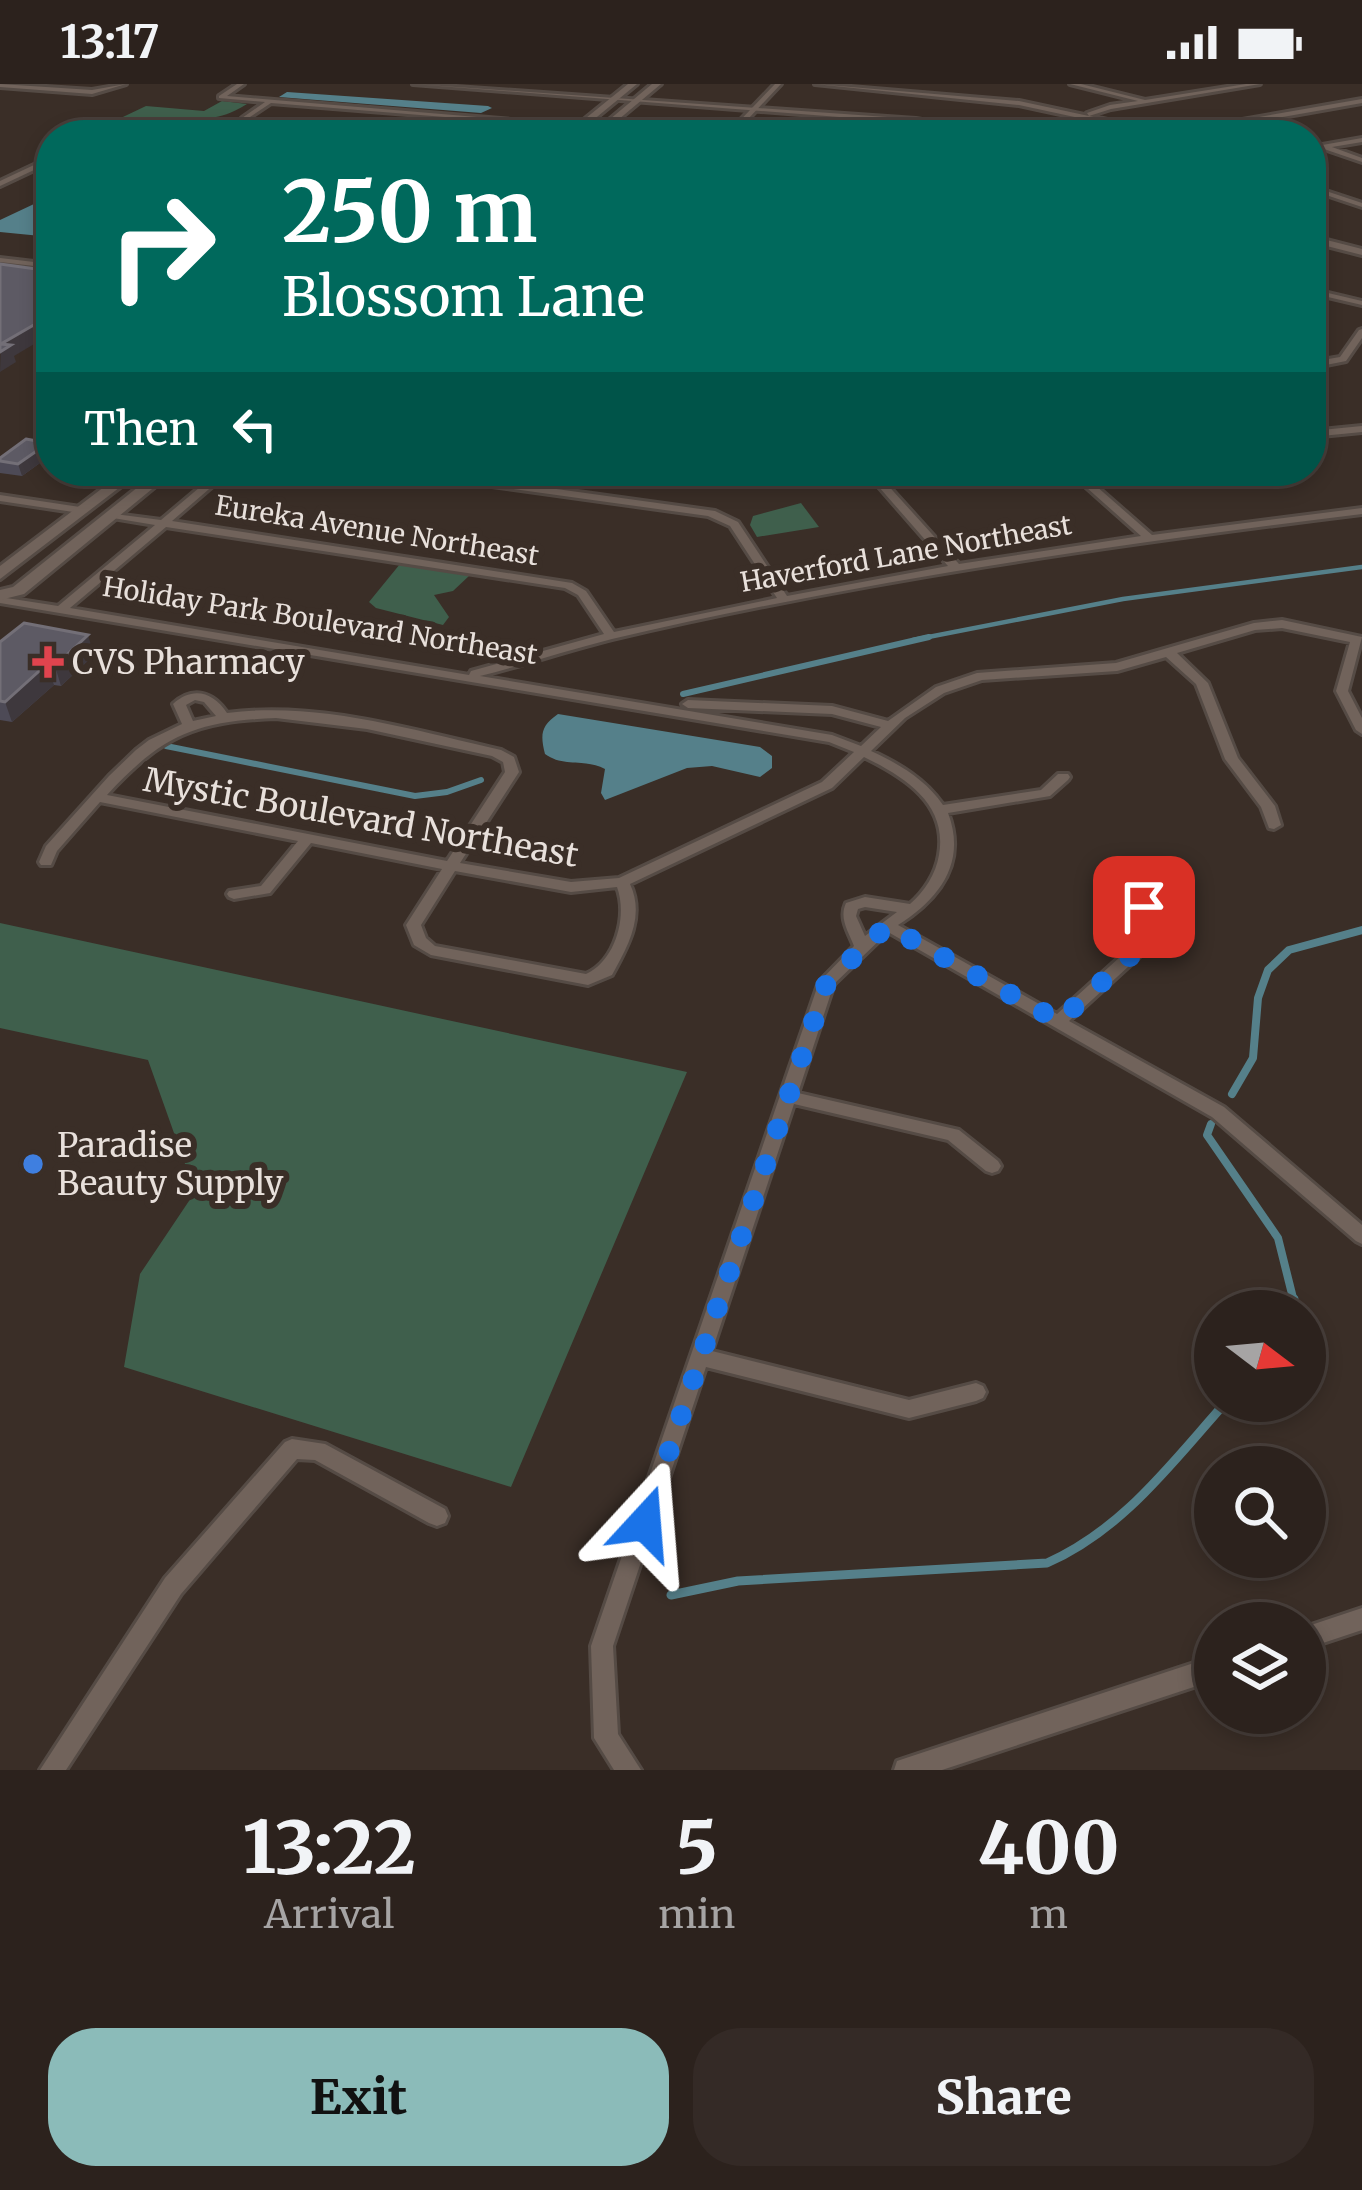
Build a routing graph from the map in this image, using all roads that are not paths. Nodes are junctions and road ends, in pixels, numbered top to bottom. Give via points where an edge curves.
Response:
1 (123, 84) edge
2 (241, 84) edge
3 (416, 84) edge
4 (468, 84) edge
5 (633, 84) edge
6 (657, 84) edge
7 (778, 84) edge
8 (818, 84) edge
9 (1079, 84) edge
10 (1257, 84) edge
11 (0, 85) edge
12 (617, 97) junction
13 (638, 98) junction
14 (1145, 101) junction
15 (1362, 101) edge
16 (269, 102) junction
17 (755, 108) junction
18 (1087, 115) junction
19 (244, 118) dead end
20 (502, 120) edge
21 (588, 120) edge
22 (612, 120) edge
23 (743, 120) edge
24 (904, 120) edge
25 (1107, 120) edge
26 (1254, 120) edge
27 (1362, 140) edge
28 (1326, 147) edge
29 (1326, 148) edge
30 (1362, 160) edge
31 (36, 168) edge
32 (0, 184) edge
33 (1326, 193) edge
34 (1362, 205) edge
35 (1326, 243) edge
36 (1362, 252) edge
37 (0, 260) edge
38 (36, 264) edge
39 (1326, 295) edge
40 (1362, 303) edge
41 (1362, 332) edge
42 (1326, 362) edge
43 (1362, 429) edge
44 (1326, 433) edge
45 (113, 486) edge
46 (145, 486) edge
47 (207, 486) edge
48 (514, 486) edge
49 (883, 486) edge
50 (1090, 486) edge
51 (0, 498) edge
52 (80, 510) junction
53 (1362, 511) edge
54 (111, 515) junction
55 (163, 522) junction
56 (1147, 536) junction
57 (956, 567) junction
58 (0, 574) edge
59 (0, 598) edge
60 (784, 600) junction
61 (62, 609) junction
62 (611, 636) junction
63 (1359, 641) edge
64 (1168, 652) junction
65 (465, 676) junction
66 (631, 701) junction
67 (222, 715) junction
68 (189, 725) junction
69 (890, 725) junction
70 (1362, 730) edge
71 (865, 751) junction
72 (1063, 777) dead end
73 (101, 798) junction
74 (941, 810) junction
75 (1274, 825) dead end
76 (308, 838) junction
77 (46, 862) dead end
78 (450, 865) junction
79 (622, 882) junction
80 (234, 894) dead end
81 (1144, 907) dead end
82 (912, 909) junction
83 (887, 926) junction
84 (863, 948) junction
85 (1059, 1021) junction
86 (789, 1097) junction
87 (992, 1166) dead end
88 (1362, 1236) edge
89 (703, 1358) junction
90 (976, 1392) dead end
91 (437, 1516) dead end
92 (1362, 1619) edge
93 (1326, 1631) edge
94 (1194, 1675) edge
95 (52, 1770) edge
96 (628, 1770) edge
97 (906, 1770) edge

1 - 11 street via 92,92
2 - 16 street via 221,94
3 - 12 street
4 - 12 street
5 - 12 main road
6 - 13 main road
7 - 17 street
8 - 18 street
9 - 14 street
10 - 14 street
12 - 13 street
12 - 21 main road
13 - 17 street
13 - 22 main road
14 - 18 street
15 - 26 street
16 - 19 street
16 - 20 street
17 - 23 street
17 - 24 street
18 - 25 street
27 - 28 street
29 - 30 street
31 - 32 street
33 - 34 street
35 - 36 street
37 - 38 street
39 - 40 street
41 - 42 street via 1343,359
43 - 44 street
45 - 52 main road
46 - 54 main road
47 - 55 street
48 - 60 street via 711,513 734,524
49 - 57 street
50 - 56 street
51 - 52 street
52 - 58 main road
53 - 56 street, Haverford Lane Northeast
54 - 55 street, Eureka Avenue Northeast
54 - 59 main road
55 - 61 street
55 - 62 street, Eureka Avenue Northeast via 568,585
56 - 57 street, Haverford Lane Northeast
57 - 60 street, Haverford Lane Northeast
59 - 61 street, Holiday Park Boulevard Northeast
60 - 62 street, Haverford Lane Northeast
61 - 65 street, Holiday Park Boulevard Northeast
62 - 65 street, Haverford Lane Northeast
63 - 64 street via 1282,624
63 - 70 street via 1342,691
64 - 69 street via 1117,667 981,676 940,690
64 - 75 street via 1202,683 1232,759
65 - 66 street, Holiday Park Boulevard Northeast
66 - 69 street, Holiday Park Boulevard Northeast via 832,710
66 - 71 street, Holiday Park Boulevard Northeast
67 - 68 street
67 - 68 street via 202,695 186,699 179,713
67 - 78 street via 275,713 509,760 512,772
68 - 73 street via 149,746
69 - 71 street
71 - 74 street, Holiday Park Boulevard Northeast via 914,777
71 - 79 street, Mystic Boulevard Northeast via 827,785
72 - 74 street via 1045,793
73 - 76 street, Mystic Boulevard Northeast
73 - 77 street
74 - 82 street via 950,841 943,870
76 - 78 street, Mystic Boulevard Northeast
76 - 80 street via 265,890
78 - 79 street, Mystic Boulevard Northeast via 571,887
78 - 79 street via 413,925 418,941 567,979 607,971 633,904
81 - 85 street via 1148,940
82 - 83 street
82 - 84 street via 851,906
83 - 84 street
83 - 85 street
84 - 86 street via 827,982
85 - 88 street via 1218,1112
86 - 87 street via 953,1135
86 - 89 street
89 - 90 street via 909,1409
89 - 96 street via 602,1646 606,1738
91 - 95 street via 318,1451 292,1449 173,1586
92 - 93 street
94 - 97 street

